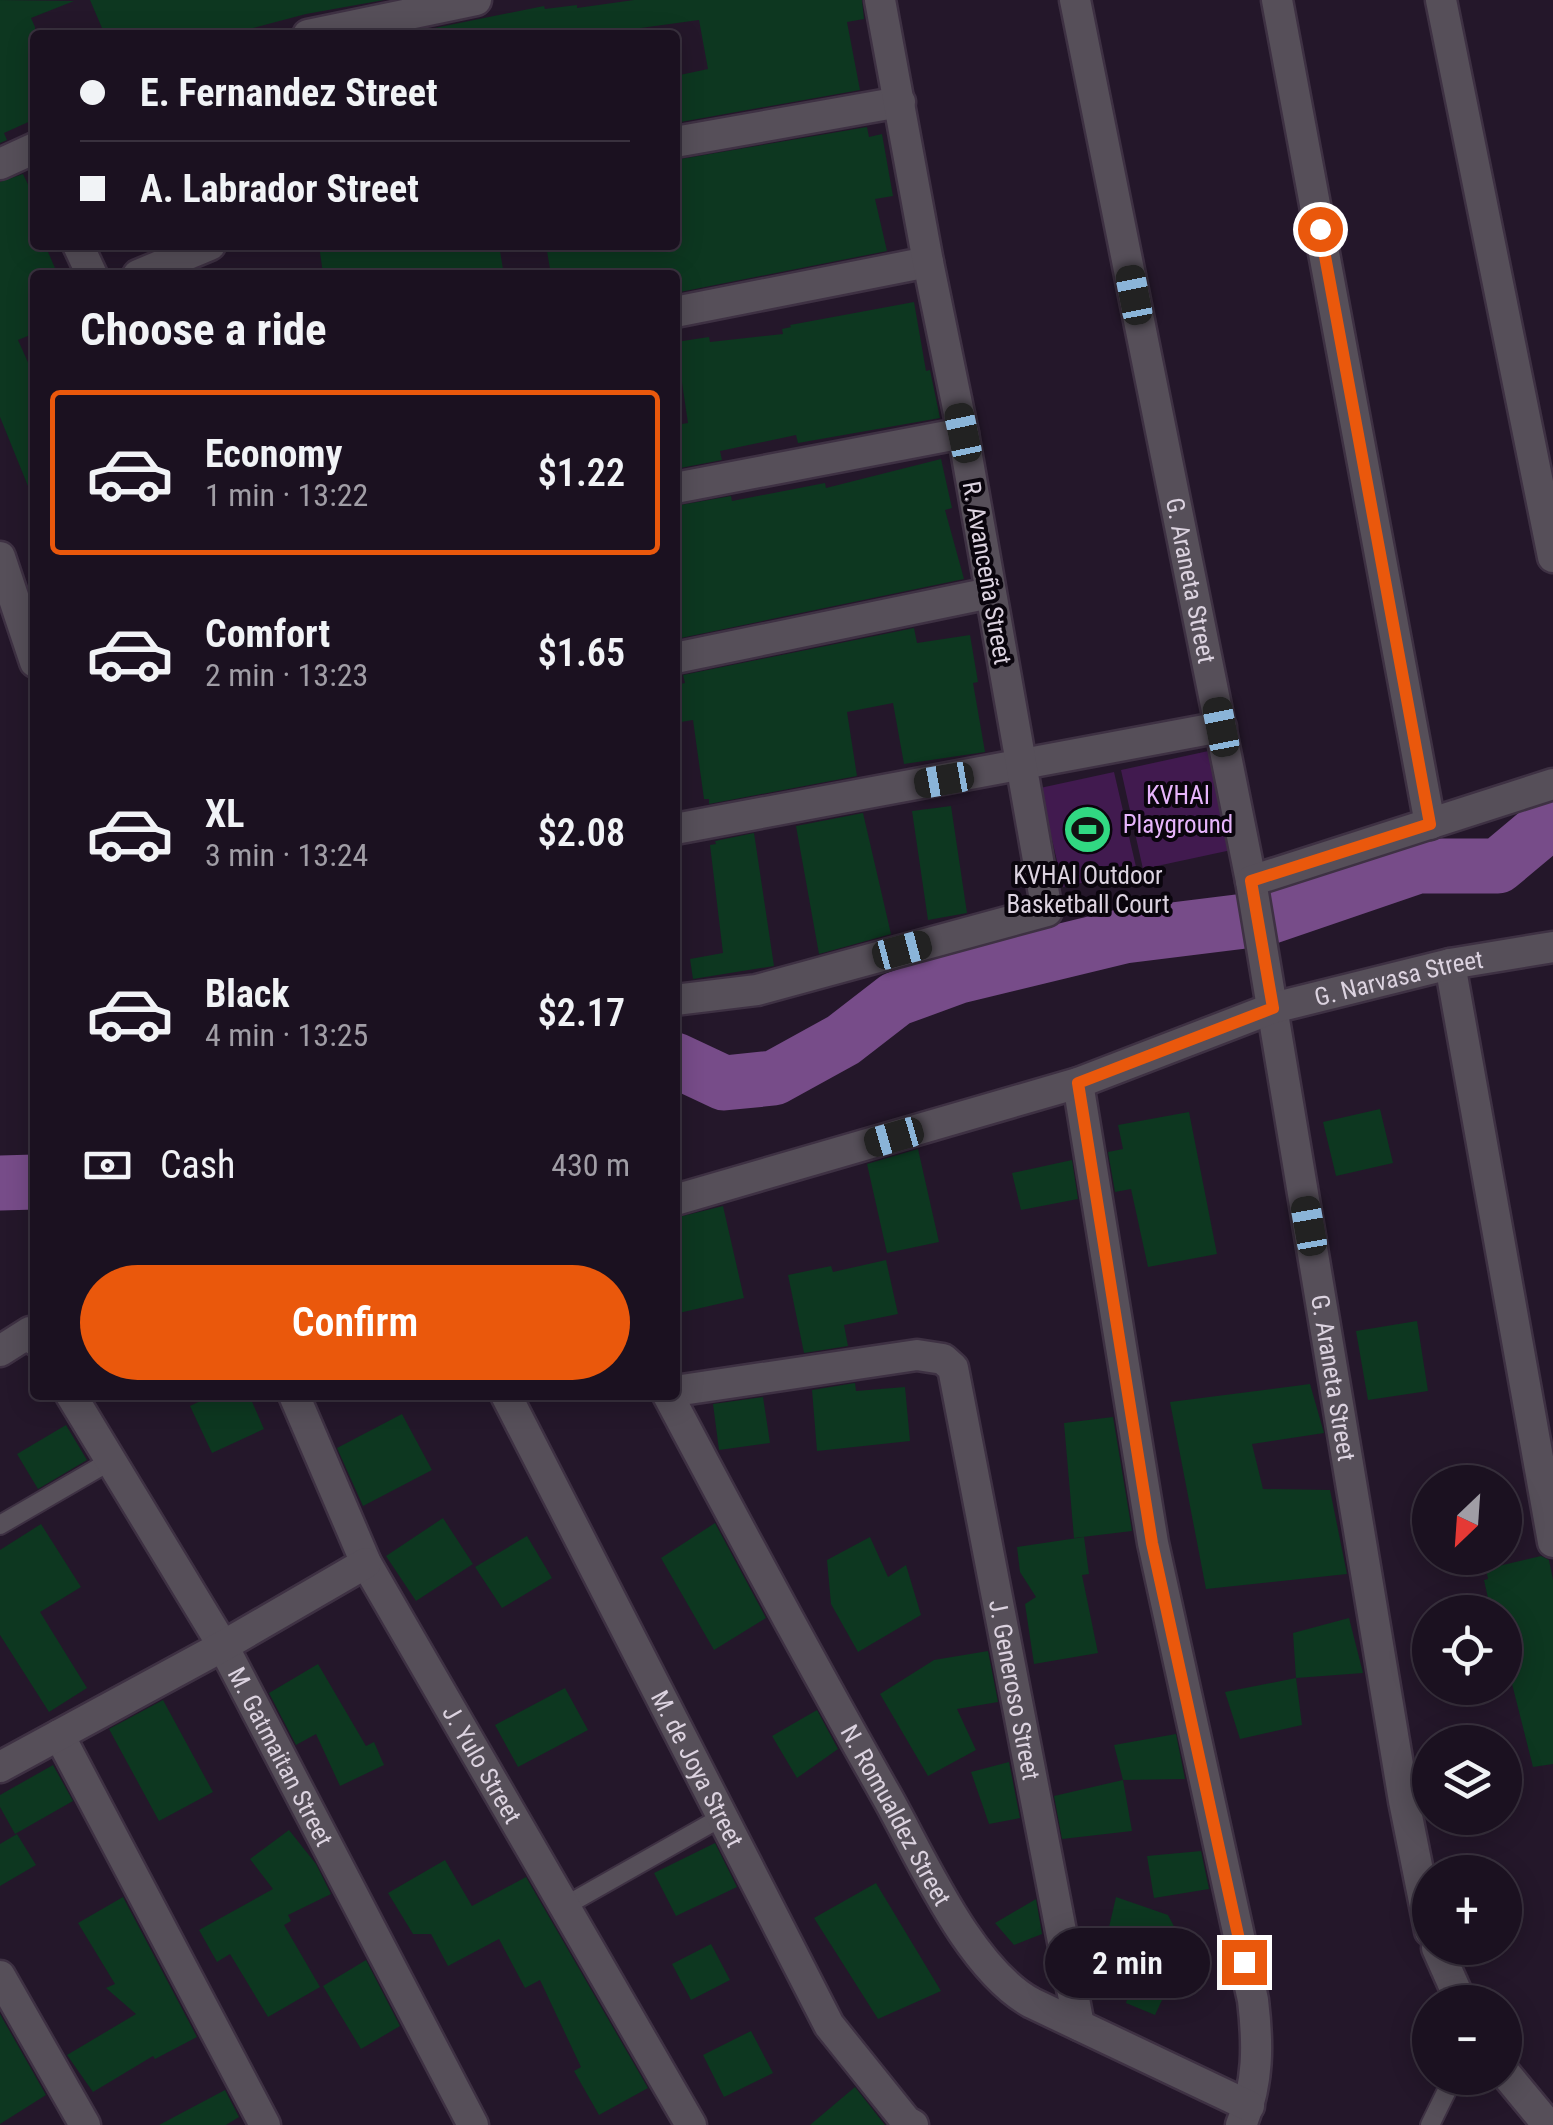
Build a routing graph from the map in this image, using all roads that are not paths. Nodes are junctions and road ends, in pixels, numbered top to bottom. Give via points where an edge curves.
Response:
1 (476, 0) edge
2 (880, 0) edge
3 (1074, 0) edge
4 (1277, 0) edge
5 (1442, 0) edge
6 (332, 30) edge
7 (900, 102) junction
8 (680, 141) edge
9 (30, 153) edge
10 (0, 164) edge
11 (198, 250) edge
12 (928, 262) junction
13 (150, 270) edge
14 (680, 311) edge
15 (963, 433) junction
16 (680, 487) edge
17 (0, 557) edge
18 (1553, 557) edge
19 (990, 593) junction
20 (30, 647) edge
21 (680, 657) edge
22 (1221, 727) junction
23 (1021, 766) junction
24 (1553, 784) edge
25 (1430, 824) junction
26 (680, 828) edge
27 (1251, 881) junction
28 (1553, 947) edge
29 (1450, 964) junction
30 (680, 999) edge
31 (1273, 1008) junction
32 (1078, 1083) junction
33 (680, 1199) edge
34 (30, 1337) edge
35 (0, 1351) edge
36 (680, 1390) edge
37 (73, 1400) edge
38 (296, 1400) edge
39 (509, 1400) edge
40 (671, 1400) edge
41 (112, 1460) junction
42 (0, 1525) edge
43 (1553, 1542) edge
44 (366, 1562) junction
45 (223, 1646) junction
46 (59, 1735) junction
47 (0, 1767) edge
48 (722, 1818) junction
49 (1415, 1855) edge
50 (564, 1906) junction
51 (0, 1976) edge
52 (1078, 2025) junction
53 (1522, 2094) edge
54 (1445, 2095) edge
55 (1245, 2115) edge
56 (86, 2125) edge
57 (264, 2125) edge
58 (472, 2125) edge
59 (691, 2125) edge
60 (913, 2125) edge
61 (1430, 2125) edge
62 (1548, 2125) edge

1 - 6 street
2 - 7 street, R. Avanceña Street
3 - 22 street, G. Araneta Street
4 - 25 street
5 - 18 street
7 - 8 street
7 - 12 street, R. Avanceña Street
9 - 10 street
11 - 13 street
12 - 14 street
12 - 15 street, R. Avanceña Street
15 - 16 street
15 - 19 street, R. Avanceña Street
17 - 20 street
19 - 21 street
19 - 23 street, R. Avanceña Street
22 - 23 street
22 - 27 street, G. Araneta Street
23 - 26 street
23 - 30 street, R. Avanceña Street via 1047,910 757,990
24 - 25 street
25 - 27 street
27 - 31 street, G. Araneta Street
28 - 29 street, G. Narvasa Street
29 - 31 street, G. Narvasa Street
29 - 43 street
31 - 32 street, G. Narvasa Street
31 - 49 street, G. Araneta Street
32 - 33 street, G. Narvasa Street
32 - 55 street via 1152,1543 1252,2000 1256,2072
34 - 35 street
36 - 52 street, J. Generoso Street via 917,1355 952,1368
37 - 41 street, M. Gatmaitan Street
38 - 44 street, J. Yulo Street
39 - 48 street, M. de Joya Street
40 - 52 street, N. Romualdez Street via 956,1918 1010,1991
41 - 42 lane
41 - 45 street, M. Gatmaitan Street
44 - 45 street
44 - 50 street, J. Yulo Street
45 - 46 street
45 - 58 street, M. Gatmaitan Street
46 - 47 street
46 - 57 street
48 - 50 lane
48 - 60 street, M. de Joya Street via 829,2025
50 - 59 street, J. Yulo Street
51 - 56 street
52 - 55 street, N. Romualdez Street
53 - 62 street
54 - 61 lane

